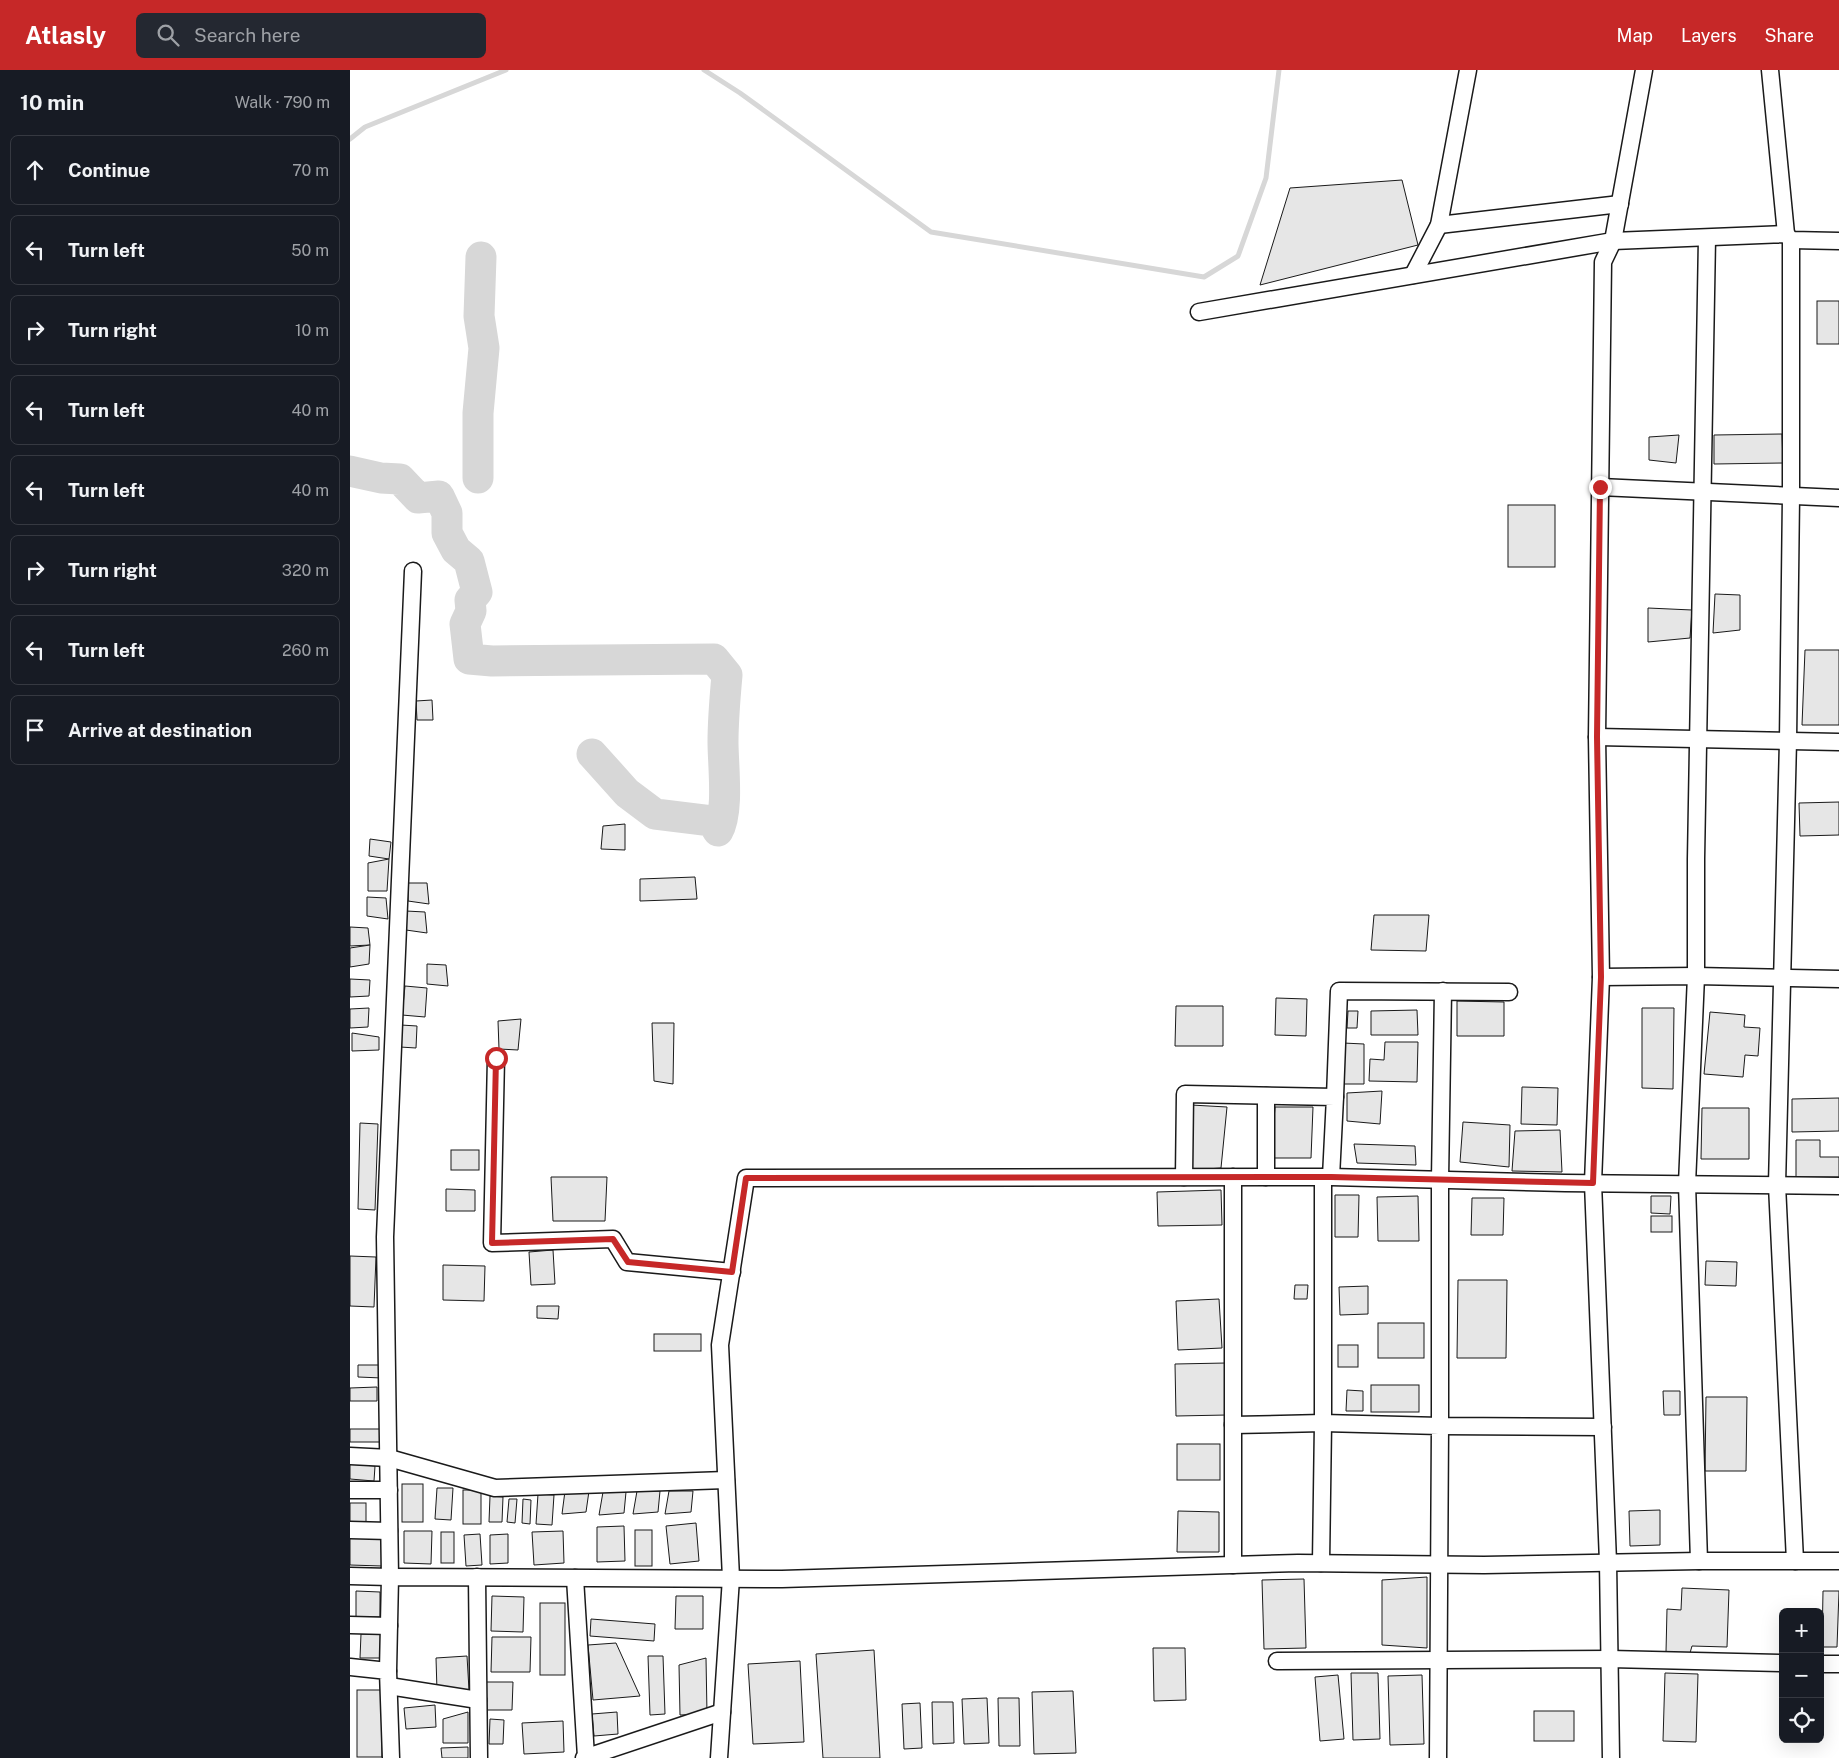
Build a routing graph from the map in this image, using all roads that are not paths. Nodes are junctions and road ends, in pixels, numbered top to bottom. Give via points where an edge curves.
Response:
1 (1468, 70) edge
2 (1644, 70) edge
3 (1770, 70) edge
4 (1620, 204) junction
5 (1439, 225) junction
6 (1788, 237) junction
7 (1707, 238) junction
8 (1613, 241) junction
9 (1839, 241) edge
10 (1412, 275) junction
11 (1199, 312) dead end
12 (1600, 487) junction
13 (1703, 492) junction
14 (1791, 496) junction
15 (1839, 498) edge
16 (413, 571) dead end
17 (1597, 737) junction
18 (1699, 739) junction
19 (1788, 741) junction
20 (1839, 742) edge
21 (1696, 976) junction
22 (1601, 977) junction
23 (1782, 977) junction
24 (1839, 979) edge
25 (1443, 991) junction
26 (1509, 992) dead end
27 (496, 1058) dead end
28 (1266, 1096) junction
29 (1335, 1097) junction
30 (1184, 1177) junction
31 (1233, 1177) junction
32 (1266, 1177) junction
33 (1327, 1177) junction
34 (1440, 1180) junction
35 (1593, 1183) junction
36 (1687, 1184) junction
37 (1777, 1186) junction
38 (1839, 1186) edge
39 (732, 1272) junction
40 (1323, 1423) junction
41 (1233, 1425) junction
42 (1440, 1426) junction
43 (1603, 1426) junction
44 (350, 1456) edge
45 (389, 1458) junction
46 (726, 1480) junction
47 (350, 1490) edge
48 (389, 1490) junction
49 (350, 1530) edge
50 (390, 1531) junction
51 (1699, 1561) junction
52 (1795, 1561) junction
53 (1839, 1561) edge
54 (1608, 1562) junction
55 (1322, 1563) junction
56 (1439, 1564) junction
57 (1233, 1565) junction
58 (350, 1576) edge
59 (390, 1577) junction
60 (477, 1577) junction
61 (575, 1578) junction
62 (731, 1578) junction
63 (350, 1625) edge
64 (389, 1626) junction
65 (1610, 1659) junction
66 (1277, 1660) dead end
67 (1438, 1660) junction
68 (1779, 1663) edge
69 (1824, 1664) edge
70 (1839, 1664) edge
71 (350, 1667) edge
72 (388, 1679) junction
73 (478, 1700) junction
74 (722, 1712) junction
75 (391, 1758) edge
76 (479, 1758) edge
77 (585, 1758) edge
78 (719, 1758) edge
79 (1438, 1758) edge
80 (1611, 1758) edge

1 - 5 street
2 - 4 street
3 - 6 street
4 - 5 street
4 - 8 street
5 - 10 street
6 - 7 street
6 - 9 street
6 - 14 street
7 - 8 street
7 - 13 street
8 - 10 street
8 - 12 street via 1603,262
10 - 11 street
12 - 13 street
12 - 17 street
13 - 14 street
13 - 18 street
14 - 15 street
14 - 19 street
16 - 45 street via 385,1237
17 - 18 street
17 - 22 street
18 - 19 street
18 - 21 street
19 - 20 street
19 - 23 street
21 - 22 street
21 - 23 street
21 - 36 street
22 - 35 street
23 - 24 street
23 - 37 street
25 - 26 street
25 - 29 street via 1339,990
25 - 34 street
27 - 39 street via 492,1243 613,1239 628,1262
28 - 29 street
28 - 30 street via 1185,1094
28 - 32 street
29 - 33 street
30 - 31 street
30 - 39 street via 746,1178
31 - 32 street
31 - 41 street
32 - 33 street
33 - 34 street
33 - 40 street
34 - 35 street
34 - 42 street
35 - 36 street
35 - 43 street
36 - 37 street
36 - 51 street
37 - 38 street
37 - 52 street
39 - 46 street via 720,1345
40 - 41 street
40 - 42 street
40 - 55 street
41 - 57 street
42 - 43 street
42 - 56 street
43 - 54 street
44 - 45 street
45 - 46 street via 496,1488
45 - 48 street
46 - 62 street
47 - 48 street
48 - 50 street
49 - 50 street
50 - 59 street
51 - 52 street
51 - 54 street
52 - 53 street
54 - 56 street
54 - 65 street
55 - 56 street
55 - 57 street
56 - 67 street
57 - 62 street
58 - 59 street
59 - 60 street
59 - 64 street
60 - 61 street
60 - 73 street
61 - 62 street
61 - 77 street
62 - 74 street
63 - 64 street
64 - 72 street
65 - 67 street
65 - 68 street
65 - 80 street
66 - 67 street
67 - 79 street
69 - 70 street
71 - 72 street
72 - 73 street
72 - 75 street
73 - 76 street
74 - 77 street
74 - 78 street

